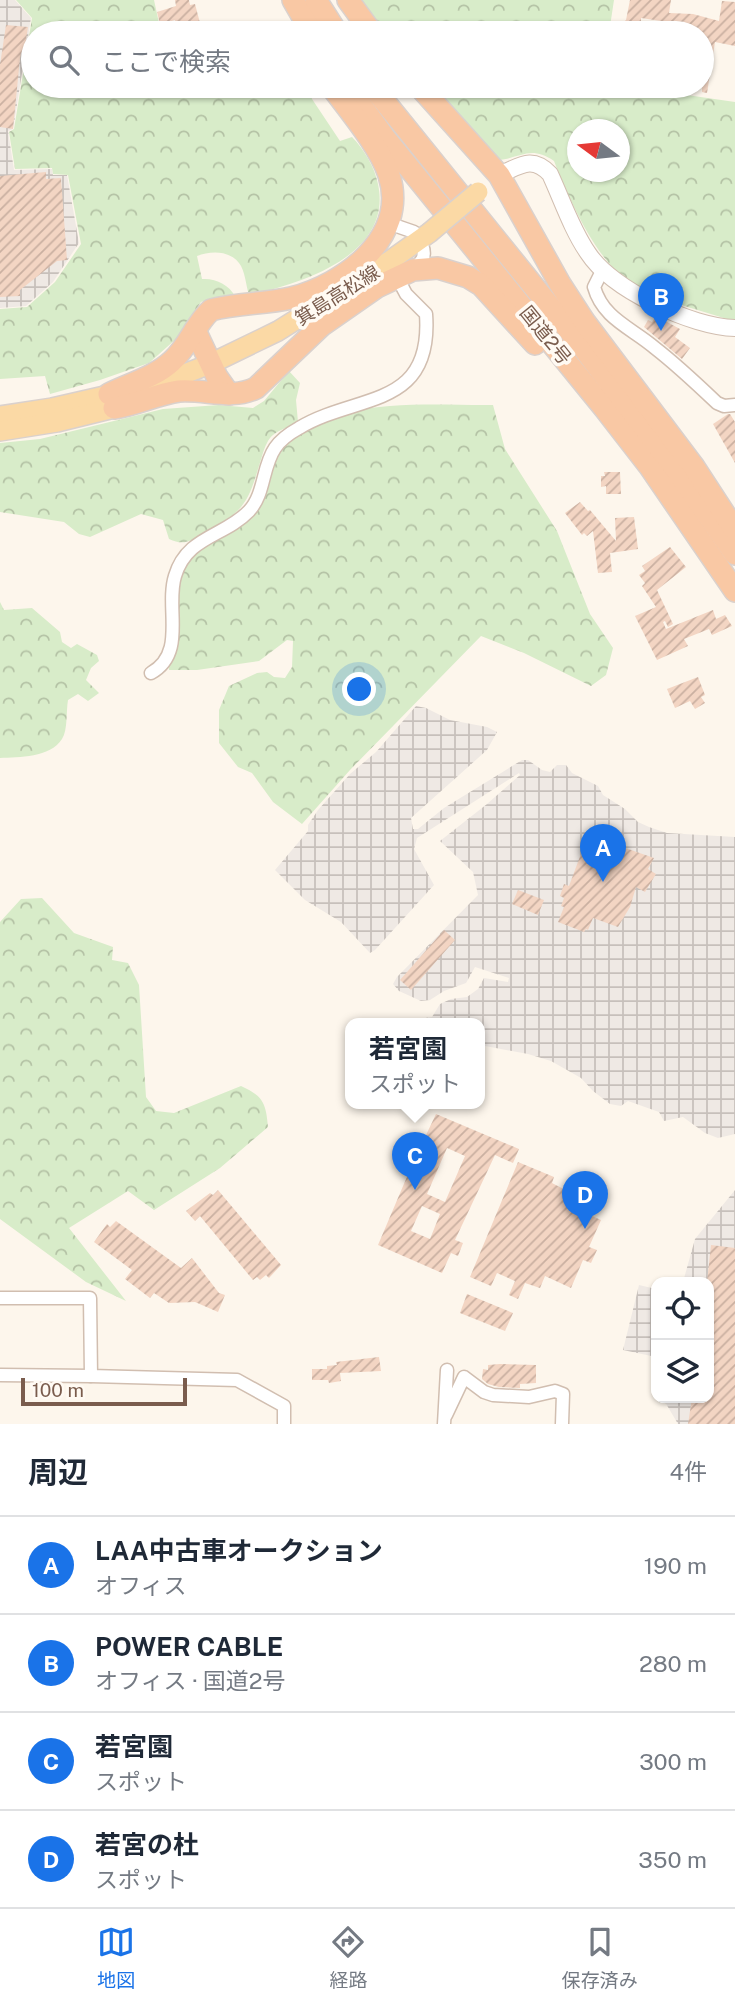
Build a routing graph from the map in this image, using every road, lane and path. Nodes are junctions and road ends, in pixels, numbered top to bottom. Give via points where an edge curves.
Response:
1 (278, 0) edge
2 (293, 0) edge
3 (316, 0) edge
4 (348, 0) edge
5 (290, 21) edge
6 (305, 21) edge
7 (329, 21) edge
8 (363, 21) edge
9 (340, 98) edge
10 (356, 98) edge
11 (382, 98) edge
12 (430, 98) edge
13 (499, 175) junction
14 (387, 223) junction
15 (422, 237) junction
16 (602, 271) junction
17 (405, 273) junction
18 (735, 328) edge
19 (195, 330) junction
20 (210, 364) junction
21 (229, 394) junction
22 (111, 401) junction
23 (735, 405) edge
24 (606, 409) junction
25 (0, 416) edge
26 (0, 431) edge
27 (735, 530) edge
28 (735, 554) edge
29 (735, 592) edge
30 (151, 673) dead end
31 (0, 1298) edge
32 (446, 1370) dead end
33 (0, 1375) edge
34 (91, 1376) junction
35 (445, 1419) edge
36 (284, 1424) edge
37 (562, 1424) edge

1 - 5 highway
2 - 6 highway
3 - 7 highway
4 - 8 highway
9 - 14 highway via 389,175 392,204
10 - 24 highway, 国道2号
11 - 28 highway, 国道2号 via 593,361
12 - 13 highway
13 - 15 main road, 箕島高松線, bridge
13 - 16 street via 524,164 541,165 550,174 587,253
13 - 27 highway via 584,321 694,467
14 - 15 street
14 - 19 highway via 365,260 344,274 290,298 211,310
15 - 17 street via 423,258
15 - 20 main road, 箕島高松線 via 278,331
16 - 18 street via 645,300 698,321
16 - 23 street via 594,287 607,311 717,403
17 - 21 highway via 321,326 256,387 243,395
17 - 24 highway via 438,268 481,285 550,360
17 - 30 street via 406,294 426,314 426,340 413,374 402,386 371,402 308,422 276,447 256,502 246,514 195,545 179,566 171,598 172,645 160,668
19 - 20 highway
19 - 22 highway via 171,362
20 - 21 highway
20 - 22 main road, 箕島高松線
21 - 22 highway via 177,391 131,406
22 - 25 main road, 箕島高松線
22 - 26 main road, 箕島高松線 via 57,422
24 - 29 highway, 国道2号
31 - 34 street via 90,1298
32 - 35 street
33 - 34 street
34 - 36 street via 237,1380 284,1406
35 - 37 street via 464,1377 493,1395 562,1394

